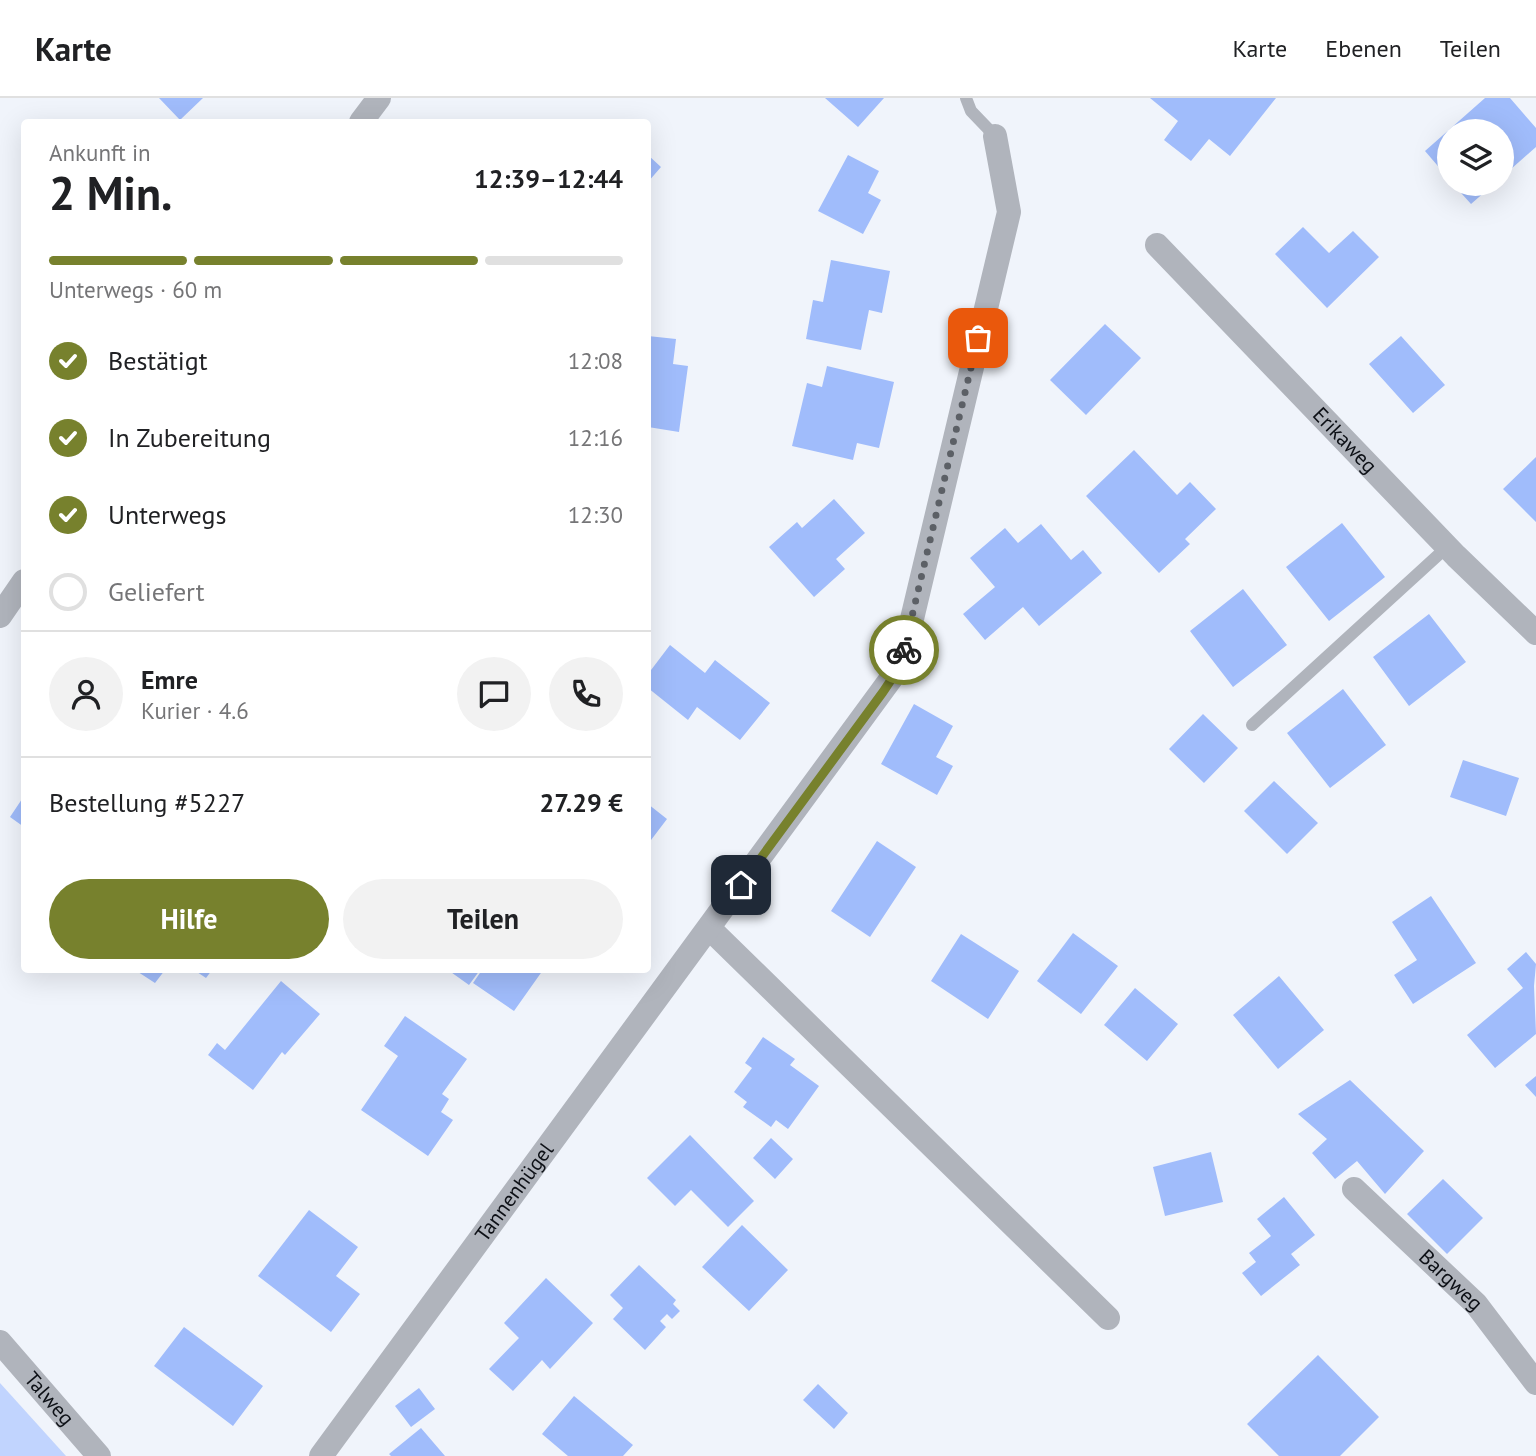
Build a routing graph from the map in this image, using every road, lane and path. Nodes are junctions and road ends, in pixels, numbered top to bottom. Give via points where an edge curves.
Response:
1 (379, 98) edge
2 (966, 98) edge
3 (363, 119) edge
4 (995, 136) joint
5 (1157, 245) dead end
6 (1447, 547) junction
7 (21, 586) edge
8 (0, 616) edge
9 (1536, 633) edge
10 (1252, 725) dead end
11 (709, 928) junction
12 (1354, 1189) dead end
13 (1108, 1318) dead end
14 (0, 1342) edge
15 (1536, 1383) edge
16 (99, 1456) edge
17 (321, 1456) edge

1 - 3 street
2 - 4 lane, Tannenhügel via 971,111
4 - 11 street, Tannenhügel via 1009,212 901,665
5 - 6 street, Erikaweg
6 - 9 street, Erikaweg
6 - 10 lane
7 - 8 street
11 - 13 street
11 - 17 street, Tannenhügel
12 - 15 street, Bargweg via 1476,1304
14 - 16 street, Talweg

